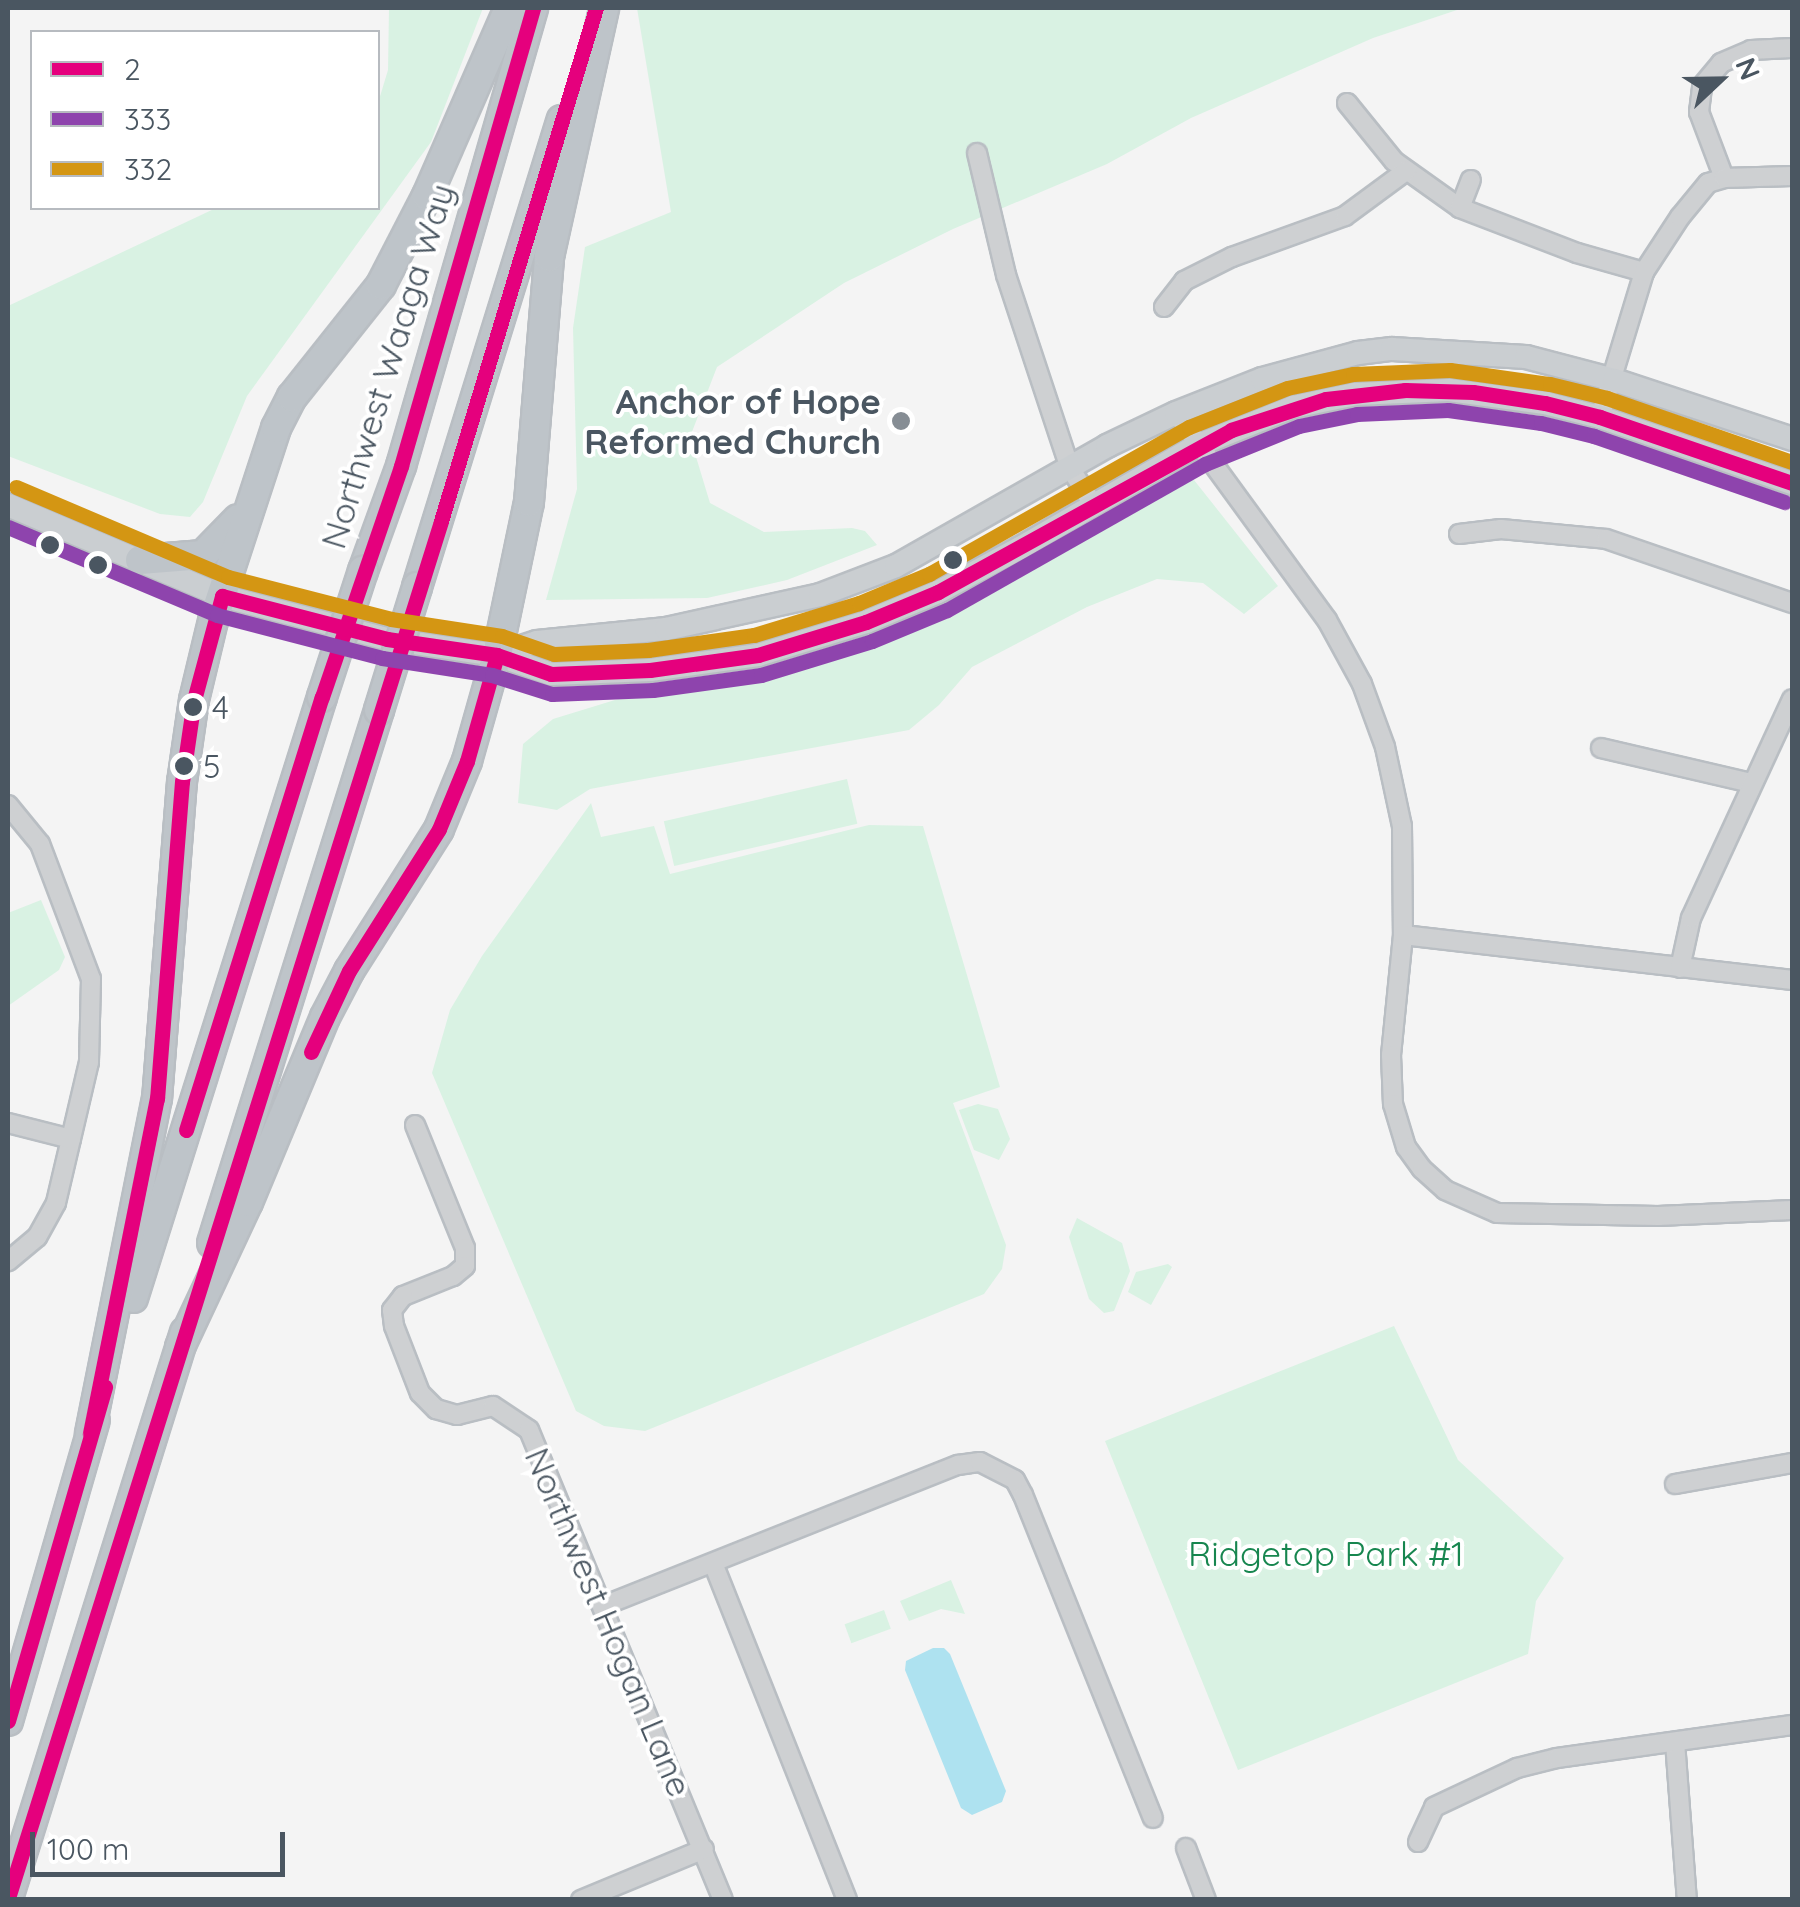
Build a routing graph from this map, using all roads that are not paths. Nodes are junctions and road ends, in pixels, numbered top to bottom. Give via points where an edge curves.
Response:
1 (509, 8) edge
2 (533, 8) edge
3 (596, 8) edge
4 (604, 8) edge
5 (1792, 48) edge
6 (1347, 103) dead end
7 (977, 153) dead end
8 (1406, 171) junction
9 (1792, 176) edge
10 (1724, 178) junction
11 (1470, 180) dead end
12 (1460, 208) junction
13 (1644, 272) junction
14 (1164, 306) dead end
15 (1614, 380) junction
16 (1176, 414) junction
17 (1600, 416) junction
18 (1792, 439) edge
19 (1196, 446) junction
20 (1070, 468) junction
21 (1792, 483) edge
22 (251, 496) junction
23 (8, 505) edge
24 (1094, 506) junction
25 (1459, 534) dead end
26 (140, 560) junction
27 (222, 596) junction
28 (1792, 603) edge
29 (497, 655) junction
30 (1792, 699) edge
31 (1601, 748) dead end
32 (1752, 783) junction
33 (8, 806) edge
34 (1404, 934) junction
35 (1680, 968) junction
36 (1792, 980) edge
37 (8, 1124) edge
38 (416, 1125) dead end
39 (71, 1139) junction
40 (1792, 1210) edge
41 (8, 1261) edge
42 (180, 1347) junction
43 (90, 1433) junction
44 (1792, 1462) edge
45 (1675, 1484) dead end
46 (712, 1563) junction
47 (603, 1606) junction
48 (8, 1721) edge
49 (1792, 1725) edge
50 (1675, 1742) junction
51 (1153, 1818) dead end
52 (1418, 1842) dead end
53 (704, 1848) junction
54 (1186, 1848) dead end
55 (8, 1898) edge
56 (581, 1900) edge
57 (724, 1900) edge
58 (847, 1900) edge
59 (1206, 1900) edge
60 (1687, 1900) edge

1 - 22 highway via 428,196 381,286 292,397
2 - 43 highway, Northwest Waaga Way, bridge via 401,466
3 - 42 highway, bridge
4 - 29 highway via 550,258 529,502
5 - 10 street via 1751,50 1721,63 1702,86 1699,112
6 - 8 street
7 - 20 street via 1006,275
8 - 12 street
8 - 14 street via 1346,216 1232,257 1184,282
9 - 10 street
10 - 13 street via 1708,183
11 - 12 street
12 - 13 street
13 - 15 street
15 - 16 main road via 1526,357 1392,349 1284,372
15 - 17 street
15 - 18 main road
16 - 19 street
16 - 20 main road
17 - 19 main road via 1473,392 1405,390 1293,408
17 - 21 main road
19 - 24 main road
19 - 34 street via 1297,577 1362,684 1386,746 1402,826
20 - 24 street
20 - 29 main road via 896,566 820,595 666,629 536,642
22 - 26 highway via 231,530 206,552
22 - 27 highway
23 - 26 main road
24 - 29 main road via 938,592 758,655 650,670 551,674
25 - 28 street via 1502,529 1606,539
26 - 27 main road
27 - 29 main road via 387,639
27 - 43 highway via 194,700 182,782 157,1099
29 - 42 highway via 451,803 325,1017
30 - 32 street
31 - 32 street
32 - 35 street via 1691,918
33 - 39 street via 40,844 90,979 90,1062
34 - 35 street
34 - 40 street via 1390,1055 1393,1104 1406,1147 1445,1190 1498,1213 1540,1216
35 - 36 street
37 - 39 street
38 - 47 street, Northwest Hogan Lane via 465,1248 465,1266 403,1296 392,1310 394,1326 420,1392 436,1409 457,1415 492,1406 530,1430
39 - 41 street via 56,1203 37,1236
42 - 55 highway
43 - 48 highway, Northwest Waaga Way
44 - 45 street
46 - 47 street
46 - 51 street via 958,1465 980,1462 999,1470 1023,1495
46 - 58 street
47 - 53 street, Northwest Hogan Lane
49 - 50 street
50 - 52 street via 1557,1758 1504,1773 1434,1808
50 - 60 street
53 - 56 street
53 - 57 street, Northwest Hogan Lane
54 - 59 street

